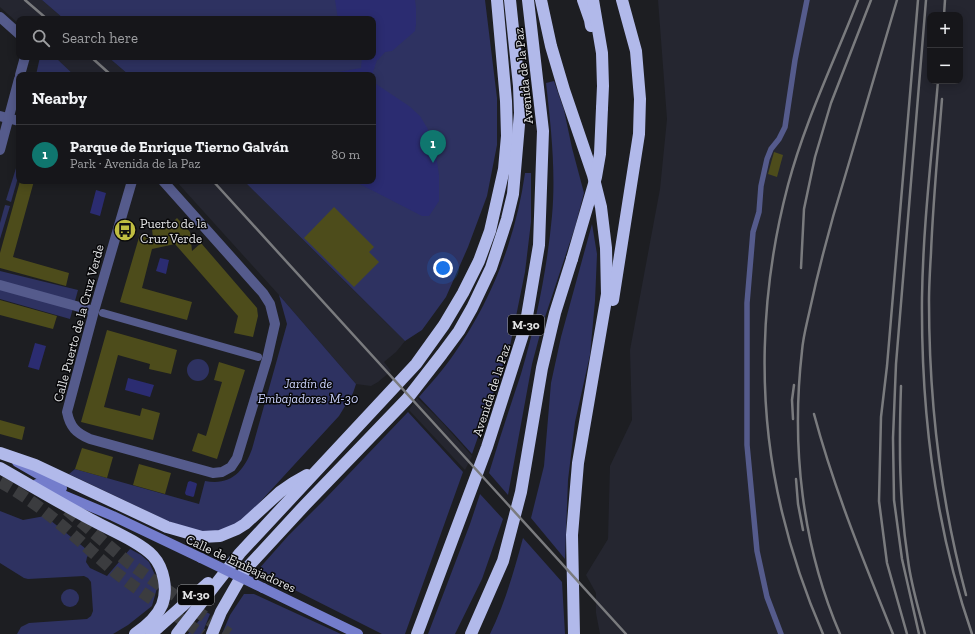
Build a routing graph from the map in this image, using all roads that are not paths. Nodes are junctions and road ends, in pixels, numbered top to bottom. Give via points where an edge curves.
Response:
1 (497, 0) edge
2 (510, 0) edge
3 (528, 0) edge
4 (541, 0) edge
5 (583, 0) edge
6 (593, 0) edge
7 (622, 0) edge
8 (807, 0) edge
9 (0, 18) edge
10 (16, 31) edge
11 (24, 60) edge
12 (21, 72) edge
13 (16, 87) edge
14 (602, 107) junction
15 (4, 117) edge
16 (16, 120) edge
17 (0, 150) edge
18 (131, 184) edge
19 (166, 184) edge
20 (0, 285) edge
21 (99, 312) junction
22 (258, 357) dead end
23 (0, 453) edge
24 (578, 463) junction
25 (0, 468) edge
26 (316, 470) junction
27 (113, 516) junction
28 (240, 554) junction
29 (488, 596) junction
30 (135, 634) edge
31 (151, 634) edge
32 (177, 634) edge
33 (212, 634) edge
34 (358, 634) edge
35 (417, 634) edge
36 (464, 634) edge
37 (471, 634) edge
38 (574, 634) edge
39 (781, 634) edge

1 - 26 highway, Avenida de la Paz / M-30 via 507,136 497,205 479,261 444,325 416,364
2 - 33 highway via 520,113 513,194 491,268 459,331 442,354 407,399 245,570 221,612
3 - 35 highway, Avenida de la Paz / M-30 via 543,131 539,244 525,328 487,447
4 - 24 highway via 562,82 593,175 601,207 606,248 607,294
5 - 14 highway via 590,20
6 - 14 highway via 602,53
7 - 24 highway via 636,51 640,99 639,134 592,416
8 - 39 lane via 785,127 767,159 761,186 759,212 753,232 747,303 747,445 756,551 767,597
9 - 10 street
11 - 12 street
13 - 15 street
14 - 29 highway, bridge via 600,154 596,177 555,314 542,368 521,492 503,562
15 - 16 street
15 - 17 street
18 - 21 street, Calle Puerto de la Cruz Verde
19 - 21 street, Calle Puerto de la Cruz Verde via 263,293 273,314 275,324 266,359 240,451 231,467 213,473 90,439 75,431 67,412
20 - 21 street
21 - 22 street
23 - 26 highway via 35,465 167,527 202,537 220,536 237,529 280,492
23 - 27 main road, Calle de Embajadores
24 - 38 highway via 572,535
25 - 27 main road, Calle de Embajadores
25 - 30 highway via 154,556 165,587 162,605 152,619
26 - 28 highway, Avenida de la Paz / M-30
27 - 34 main road, Calle de Embajadores, bridge
28 - 31 highway, M-30
28 - 32 highway
29 - 36 highway
29 - 37 highway

